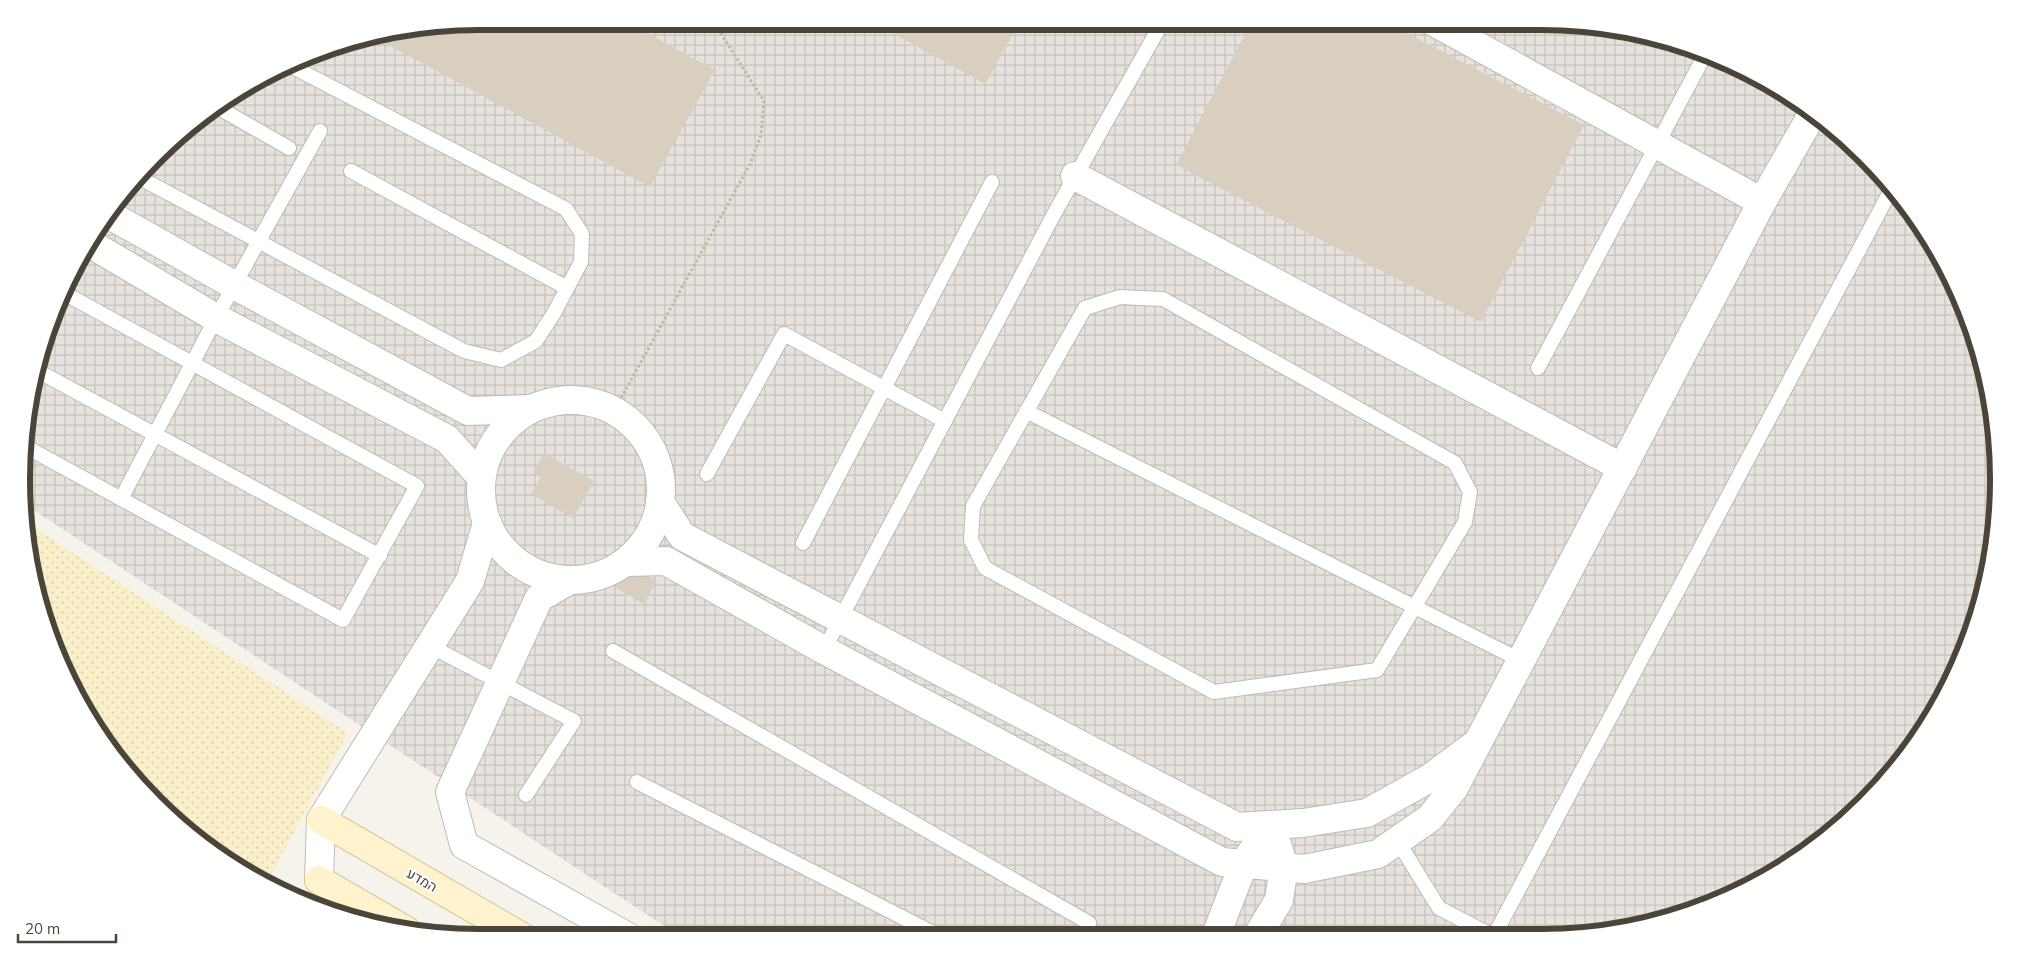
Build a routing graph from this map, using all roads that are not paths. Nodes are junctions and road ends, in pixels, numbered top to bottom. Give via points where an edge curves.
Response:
1 (1158, 30) edge
2 (1448, 30) edge
3 (1702, 60) edge
4 (296, 69) edge
5 (222, 111) edge
6 (1809, 120) edge
7 (320, 131) dead end
8 (1657, 144) junction
9 (289, 148) dead end
10 (351, 172) dead end
11 (1075, 176) junction
12 (145, 180) edge
13 (992, 182) dead end
14 (1888, 195) edge
15 (1762, 202) junction
16 (115, 218) edge
17 (260, 241) junction
18 (95, 247) edge
19 (234, 286) junction
20 (567, 288) junction
21 (69, 296) edge
22 (216, 318) junction
23 (192, 364) junction
24 (1538, 368) dead end
25 (43, 374) edge
26 (884, 388) junction
27 (530, 409) junction
28 (1026, 411) junction
29 (945, 421) junction
30 (155, 434) junction
31 (31, 450) edge
32 (1622, 468) junction
33 (707, 474) dead end
34 (481, 477) junction
35 (121, 499) junction
36 (660, 502) junction
37 (487, 523) junction
38 (803, 544) dead end
39 (380, 556) junction
40 (626, 562) junction
41 (568, 581) junction
42 (1414, 607) junction
43 (840, 619) junction
44 (430, 646) junction
45 (824, 650) junction
46 (613, 651) dead end
47 (1522, 661) junction
48 (500, 682) junction
49 (1480, 740) junction
50 (637, 782) dead end
51 (526, 795) dead end
52 (321, 820) junction
53 (1271, 825) junction
54 (1398, 840) junction
55 (1244, 863) junction
56 (1284, 867) junction
57 (386, 919) edge
58 (509, 929) edge
59 (614, 929) edge
60 (925, 929) edge
61 (1086, 929) edge
62 (1218, 929) edge
63 (1262, 929) edge
64 (1479, 929) edge
65 (1498, 929) edge

1 - 11 lane
2 - 8 street
3 - 8 lane
4 - 20 lane via 566,209 582,234 581,262
5 - 9 lane
6 - 15 street
7 - 17 lane
8 - 15 street
8 - 24 lane
10 - 20 lane
11 - 29 lane
11 - 32 street
12 - 17 lane
13 - 26 lane
14 - 65 lane
15 - 32 street
16 - 19 street
17 - 19 lane
17 - 20 lane via 464,351 501,360 536,341
18 - 22 street
19 - 22 lane
19 - 27 street via 468,411
21 - 23 lane
22 - 23 lane
22 - 34 street via 447,439
23 - 30 lane
23 - 39 lane via 417,486
25 - 30 lane
26 - 29 lane
26 - 33 lane via 784,334
26 - 38 lane
27 - 34 street via 501,434 490,450
27 - 36 street via 558,401 587,401 614,411 637,428 654,452 661,480
28 - 42 lane
28 - 42 lane via 973,506 971,540 985,568 1214,692 1377,670
28 - 42 lane via 1085,308 1120,297 1163,299 1455,463 1470,492 1465,522
29 - 43 lane
30 - 35 lane
30 - 39 lane
31 - 35 lane
32 - 47 street
34 - 37 street via 481,506
35 - 39 lane via 343,620
36 - 40 street via 647,539
36 - 43 street via 682,536
37 - 41 street via 511,559 538,574
37 - 44 street via 470,581
40 - 41 street via 599,576
40 - 45 street via 666,561
41 - 48 street via 539,598
42 - 47 lane
43 - 45 lane
43 - 53 street via 1237,827
44 - 48 lane
44 - 52 street
45 - 55 street via 1222,862
46 - 61 lane via 1089,923
47 - 49 street
48 - 51 lane via 574,721
48 - 59 street via 450,792 464,845
49 - 53 street via 1430,778 1367,813
49 - 54 street via 1454,788 1430,818
50 - 60 lane
52 - 57 street via 319,880
52 - 58 street, המדע
53 - 55 street
53 - 56 street
54 - 56 street via 1378,854 1304,869
54 - 64 lane via 1438,908
55 - 56 street
55 - 62 street
56 - 63 street via 1279,900

